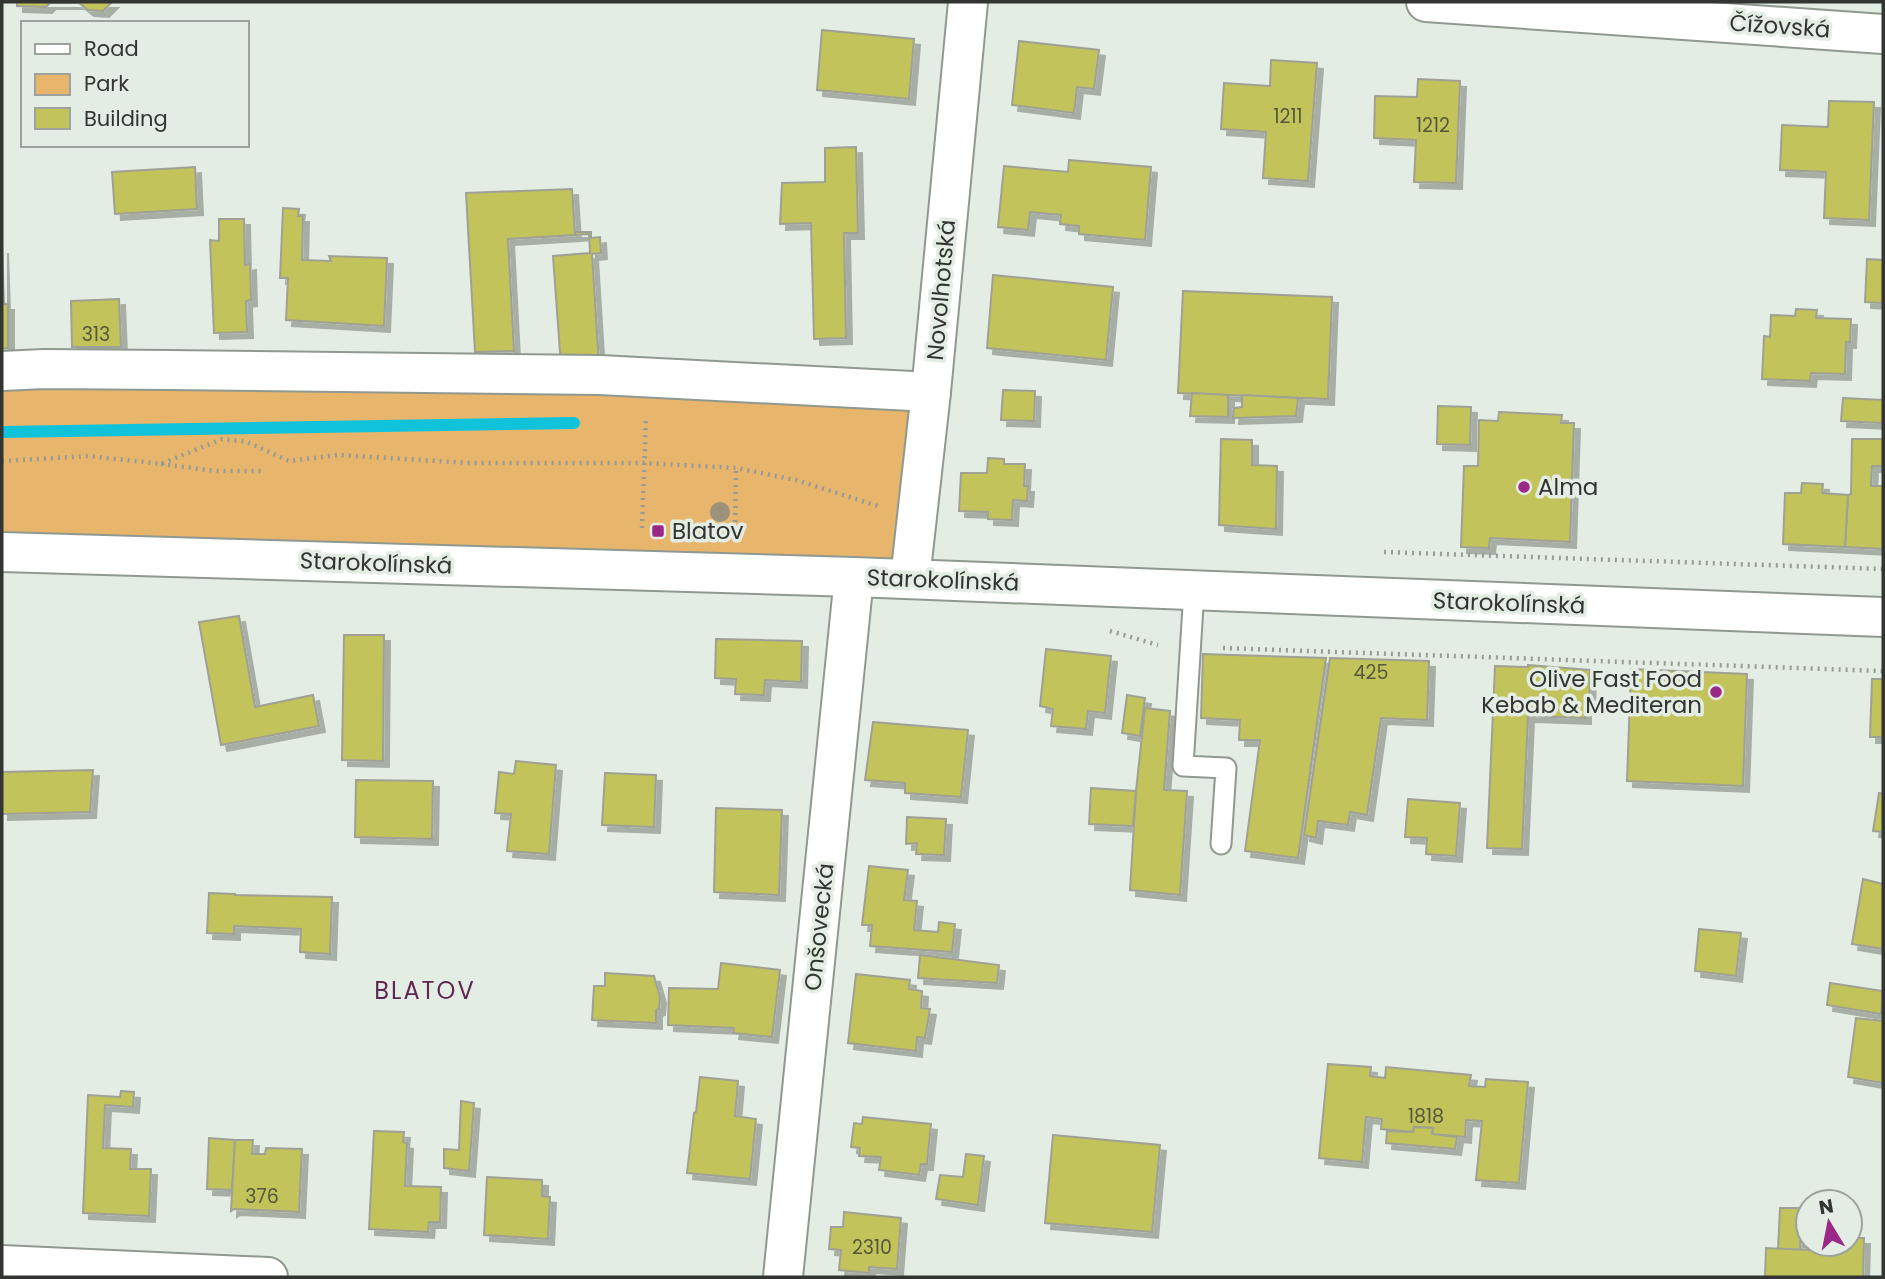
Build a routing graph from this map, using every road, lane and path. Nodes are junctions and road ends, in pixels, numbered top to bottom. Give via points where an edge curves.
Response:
1 (968, 2) edge
2 (1426, 2) edge
3 (1883, 34) edge
4 (2, 371) edge
5 (931, 392) junction
6 (2, 461) edge
7 (644, 463) junction
8 (161, 464) junction
9 (736, 468) junction
10 (265, 471) dead end
11 (880, 507) dead end
12 (642, 528) dead end
13 (735, 529) dead end
14 (2, 552) edge
15 (1372, 552) dead end
16 (1883, 569) edge
17 (855, 577) junction
18 (910, 579) junction
19 (1194, 590) junction
20 (1883, 617) edge
21 (1221, 844) dead end
22 (2, 1265) edge
23 (268, 1277) edge
24 (783, 1277) edge

1 - 5 street, Novolhotská
2 - 3 street, Čížovská
4 - 5 street via 600,375
5 - 18 street, Novolhotská
6 - 8 path via 89,456
7 - 8 path via 470,463 339,455 289,461 247,442 222,439
7 - 9 path
7 - 12 path
8 - 10 path
9 - 11 path via 796,480
9 - 13 path
14 - 17 street, Starokolínská
15 - 16 path
17 - 18 street, Starokolínská
17 - 24 street, Onšovecká
18 - 19 street, Starokolínská
19 - 20 street, Starokolínská
19 - 21 lane via 1183,766 1226,768
22 - 23 street

